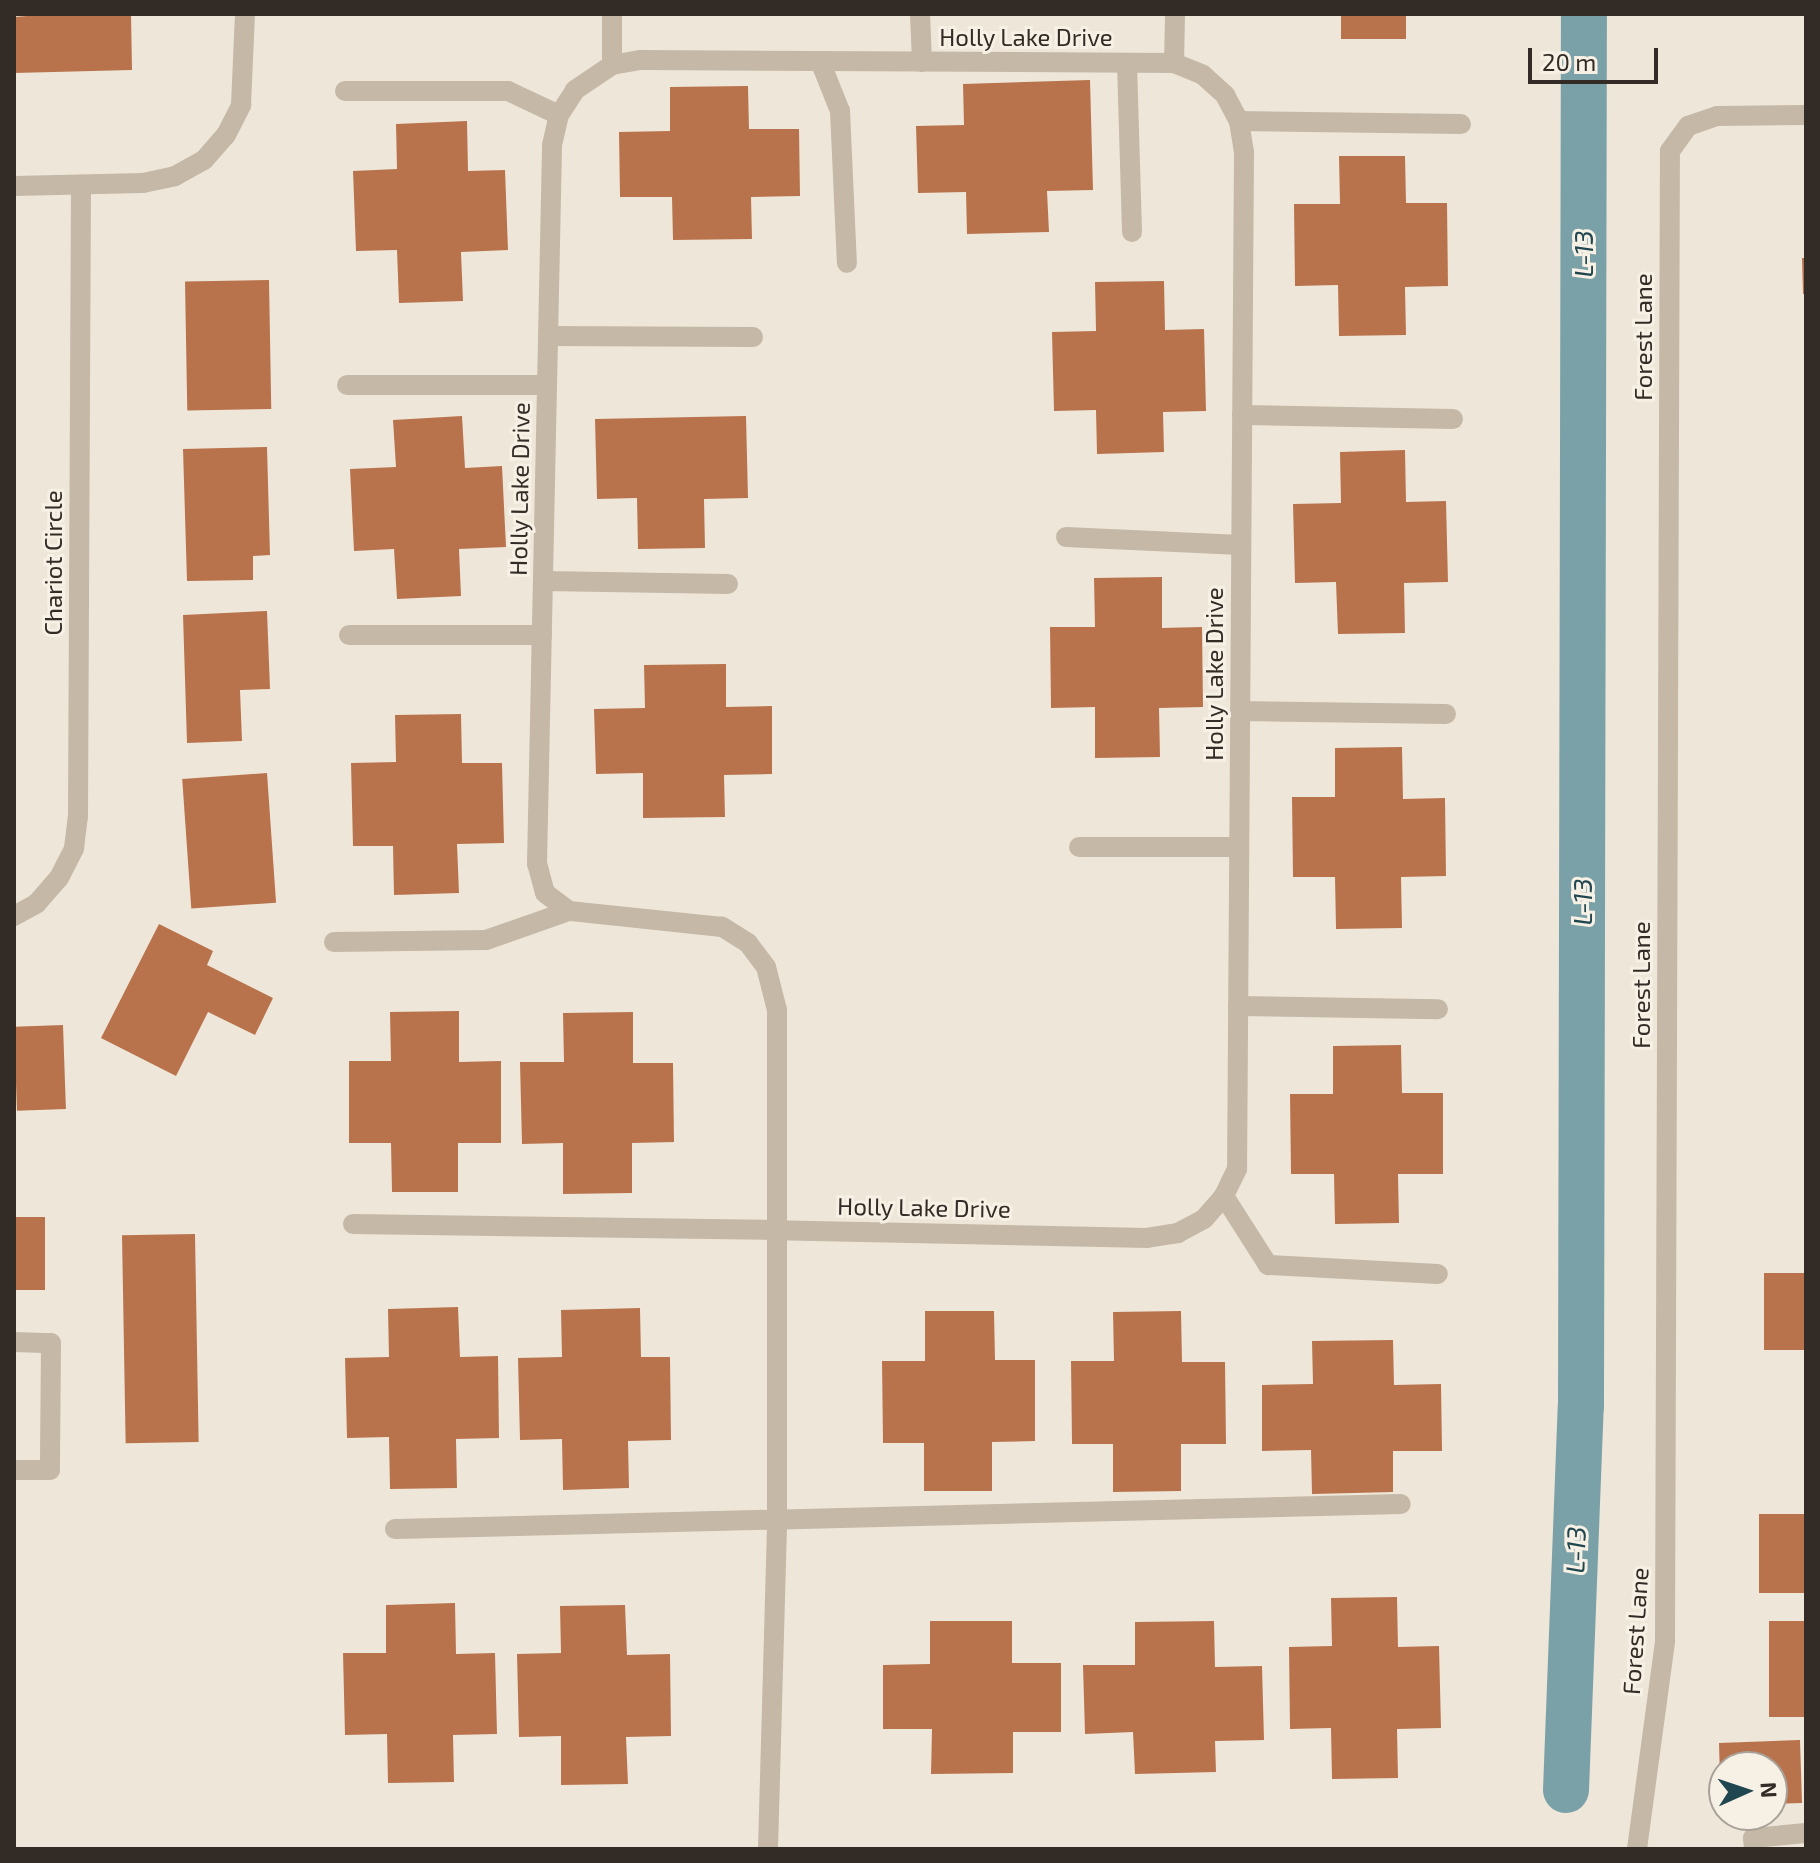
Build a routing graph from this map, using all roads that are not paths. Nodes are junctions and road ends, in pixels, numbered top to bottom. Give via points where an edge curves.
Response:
1 (245, 14) edge
2 (612, 14) edge
3 (920, 14) edge
4 (1175, 14) edge
5 (820, 61) junction
6 (922, 62) junction
7 (1127, 63) junction
8 (1174, 63) junction
9 (612, 65) junction
10 (345, 91) dead end
11 (559, 115) junction
12 (1806, 115) edge
13 (1239, 121) junction
14 (1461, 124) dead end
15 (81, 185) junction
16 (14, 186) edge
17 (1132, 232) dead end
18 (847, 263) dead end
19 (548, 336) junction
20 (753, 337) dead end
21 (347, 385) dead end
22 (547, 385) junction
23 (1242, 415) junction
24 (1453, 419) dead end
25 (1066, 537) dead end
26 (1241, 545) junction
27 (543, 581) junction
28 (728, 584) dead end
29 (349, 635) dead end
30 (542, 635) junction
31 (1240, 711) junction
32 (1446, 714) dead end
33 (1079, 847) dead end
34 (1239, 847) junction
35 (569, 911) junction
36 (14, 916) edge
37 (334, 942) dead end
38 (1238, 1006) junction
39 (1438, 1009) dead end
40 (1224, 1196) junction
41 (353, 1224) dead end
42 (777, 1230) junction
43 (1438, 1274) dead end
44 (14, 1342) edge
45 (14, 1470) edge
46 (1401, 1504) dead end
47 (777, 1521) junction
48 (395, 1529) dead end
49 (1806, 1833) edge
50 (768, 1849) edge
51 (1637, 1849) edge
52 (1754, 1849) edge

1 - 15 street via 241,105 226,135 204,160 175,176 143,183
2 - 9 street
3 - 6 street
4 - 8 street
5 - 6 street, Holly Lake Drive
5 - 9 street, Holly Lake Drive via 641,60
5 - 18 street via 840,111
6 - 7 street, Holly Lake Drive
7 - 8 street, Holly Lake Drive
7 - 17 street
8 - 13 street, Holly Lake Drive via 1203,75 1225,95
9 - 11 street, Holly Lake Drive via 575,90
10 - 11 street via 508,91
11 - 19 street, Holly Lake Drive via 552,145
12 - 51 street, Forest Lane via 1717,116 1688,126 1670,151 1665,1641
13 - 14 street
13 - 23 street, Holly Lake Drive via 1244,151
15 - 16 street
15 - 36 street, Chariot Circle via 78,817 74,848 59,878 37,903
19 - 20 street
19 - 22 street, Holly Lake Drive
21 - 22 street
22 - 27 street, Holly Lake Drive
23 - 24 street
23 - 26 street, Holly Lake Drive
25 - 26 street
26 - 31 street, Holly Lake Drive
27 - 28 street
27 - 30 street, Holly Lake Drive
29 - 30 street
30 - 35 street, Holly Lake Drive via 537,864 545,893
31 - 32 street
31 - 34 street, Holly Lake Drive
33 - 34 street
34 - 38 street, Holly Lake Drive
35 - 37 street via 486,940
35 - 42 street via 722,927 748,943 766,967 777,1010
38 - 39 street
38 - 40 street, Holly Lake Drive via 1237,1169
40 - 42 street, Holly Lake Drive via 1191,1226 1148,1238
40 - 43 street via 1268,1265
41 - 42 street, Holly Lake Drive
42 - 47 street
44 - 45 street via 51,1343 50,1470
46 - 47 street
47 - 48 street
47 - 50 street
49 - 52 street via 1753,1838

